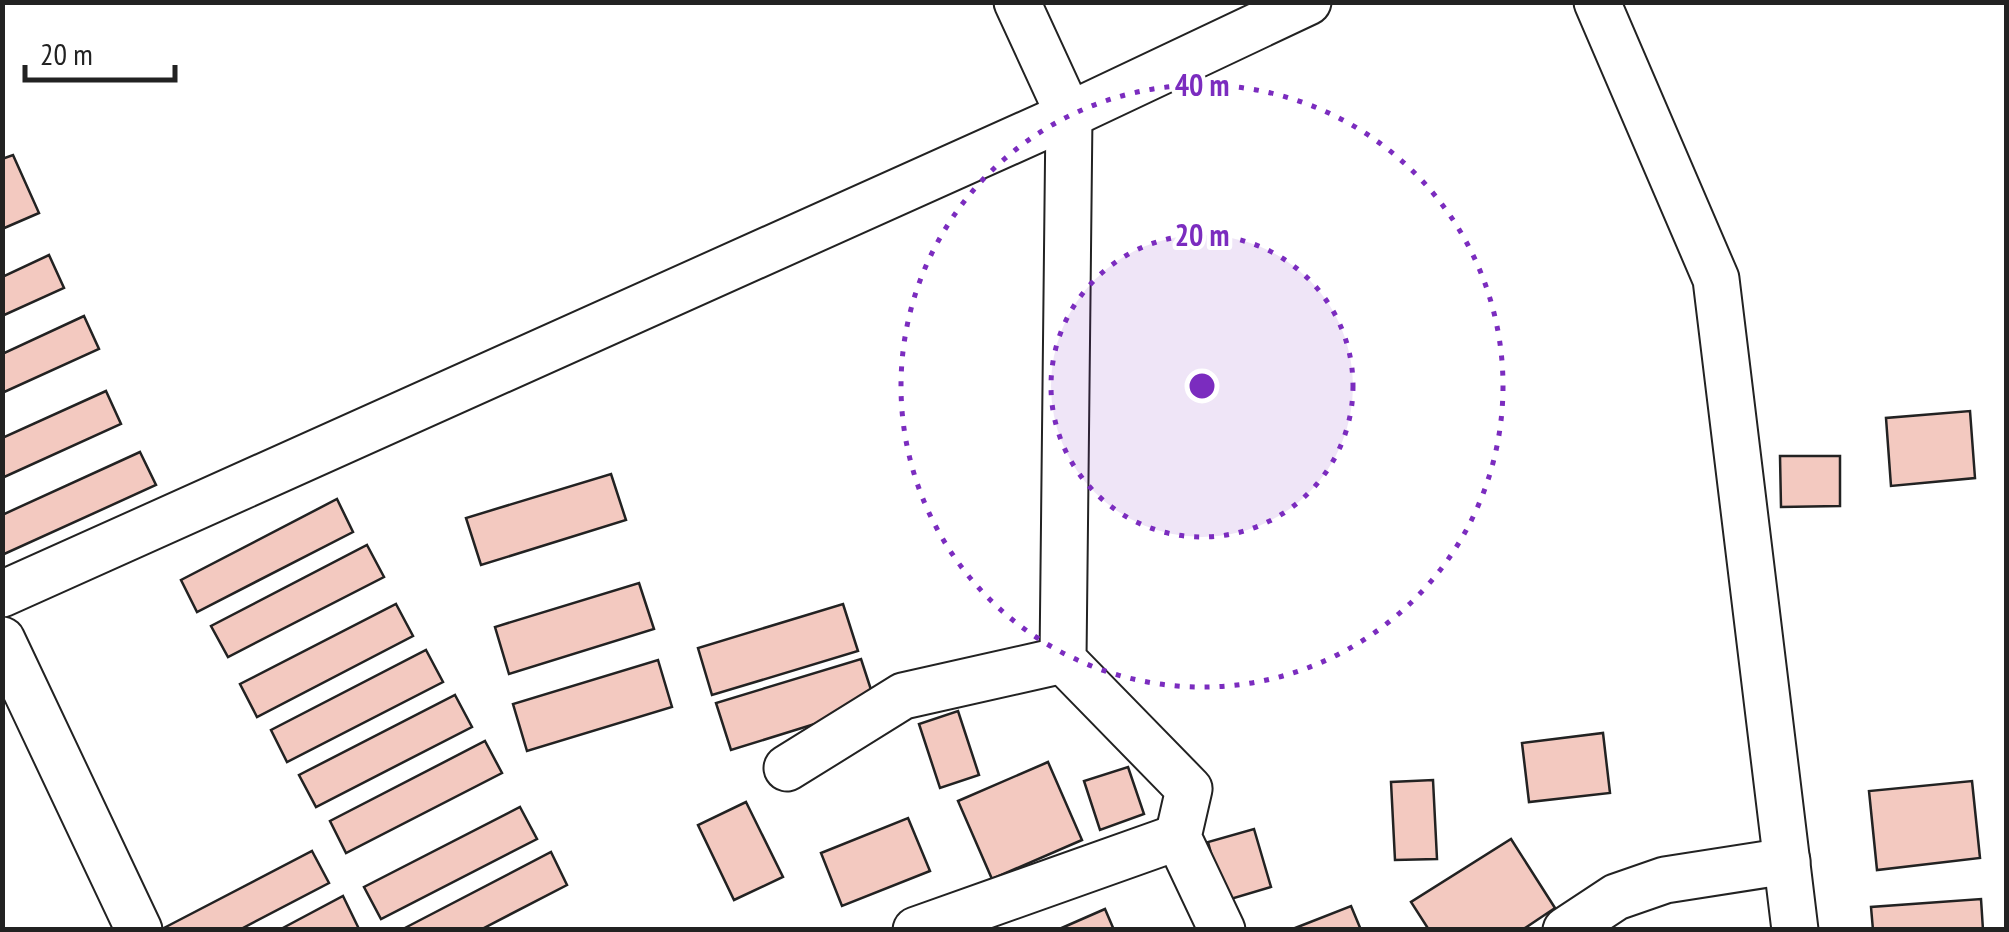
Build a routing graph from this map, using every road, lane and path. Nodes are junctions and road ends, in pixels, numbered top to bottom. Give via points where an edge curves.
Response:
1 (1017, 2) edge
2 (1308, 2) edge
3 (1597, 2) edge
4 (1069, 115) junction
5 (2, 594) edge
6 (2, 640) edge
7 (1062, 660) junction
8 (786, 768) dead end
9 (1178, 837) junction
10 (1787, 861) junction
11 (140, 930) edge
12 (916, 930) edge
13 (1222, 930) edge
14 (1566, 930) edge
15 (1795, 930) edge

1 - 4 street
2 - 4 street
3 - 10 street via 1716,279
4 - 5 street
4 - 7 street
6 - 11 street
7 - 8 street via 903,696
7 - 9 street via 1189,789
9 - 12 street
9 - 13 street
10 - 14 street via 1664,880 1616,898
10 - 15 street

